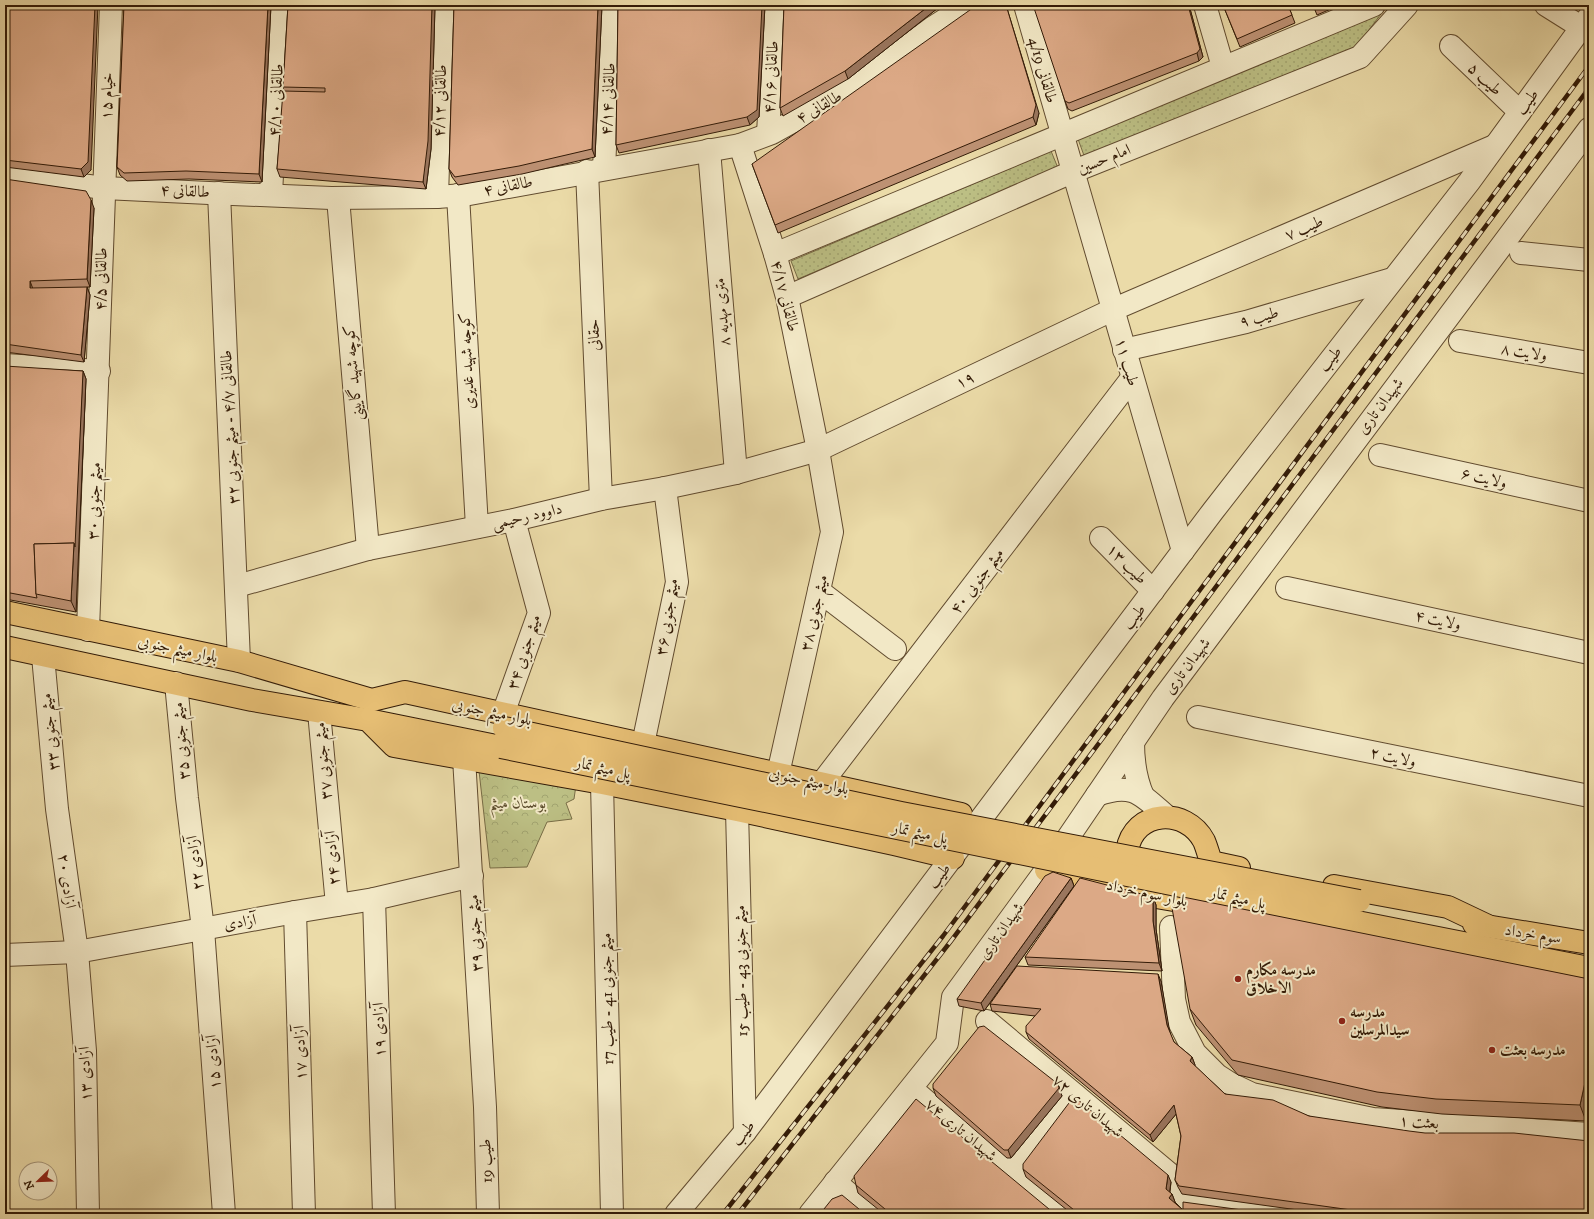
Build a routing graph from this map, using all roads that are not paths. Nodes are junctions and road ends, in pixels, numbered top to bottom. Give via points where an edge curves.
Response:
1 (111, 5) edge
2 (281, 5) edge
3 (443, 5) edge
4 (612, 5) edge
5 (968, 5) edge
6 (1025, 5) edge
7 (1205, 5) edge
8 (1374, 5) edge
9 (1407, 5) edge
10 (1546, 5) edge
11 (774, 12) edge
12 (1585, 22) edge
13 (1451, 46) dead end
14 (1223, 67) junction
15 (1520, 112) junction
16 (1589, 129) edge
17 (768, 134) junction
18 (1061, 134) junction
19 (740, 145) junction
20 (1496, 145) junction
21 (709, 150) junction
22 (596, 170) junction
23 (1072, 172) junction
24 (5, 175) edge
25 (104, 188) junction
26 (219, 193) junction
27 (271, 194) junction
28 (447, 196) junction
29 (338, 198) junction
30 (1521, 253) dead end
31 (775, 254) junction
32 (1589, 260) edge
33 (1392, 280) junction
34 (787, 297) junction
35 (1112, 310) junction
36 (1460, 341) dead end
37 (1124, 350) junction
38 (1589, 363) edge
39 (5, 365) edge
40 (99, 371) junction
41 (1132, 378) junction
42 (818, 450) junction
43 (1380, 455) dead end
44 (736, 473) junction
45 (665, 488) junction
46 (601, 499) junction
47 (1589, 501) edge
48 (514, 520) junction
49 (477, 527) junction
50 (1101, 538) dead end
51 (368, 549) junction
52 (1183, 551) junction
53 (237, 586) junction
54 (1287, 588) dead end
55 (819, 590) junction
56 (1154, 591) junction
57 (5, 612) edge
58 (88, 630) junction
59 (5, 647) edge
60 (895, 649) dead end
61 (1589, 652) edge
62 (43, 656) junction
63 (239, 661) junction
64 (176, 683) junction
65 (370, 710) junction
66 (319, 712) junction
67 (1198, 717) dead end
68 (503, 730) junction
69 (1133, 742) junction
70 (643, 744) junction
71 (464, 758) junction
72 (778, 774) junction
73 (602, 783) junction
74 (821, 784) junction
75 (1097, 795) junction
76 (1143, 796) junction
77 (1589, 796) edge
78 (187, 798) joint
79 (905, 802) junction
80 (57, 809) joint
81 (328, 810) joint
82 (737, 810) junction
83 (1172, 817) junction
84 (982, 819) junction
85 (894, 844) junction
86 (953, 858) junction
87 (1046, 870) junction
88 (472, 876) junction
89 (1156, 896) junction
90 (374, 899) junction
91 (337, 905) junction
92 (295, 912) junction
93 (1358, 912) junction
94 (1482, 925) junction
95 (1171, 927) edge
96 (202, 929) junction
97 (1589, 943) edge
98 (1479, 947) junction
99 (77, 952) junction
100 (5, 955) edge
101 (1589, 968) edge
102 (1151, 974) edge
103 (1174, 975) junction
104 (987, 1021) dead end
105 (912, 1089) junction
106 (1075, 1095) junction
107 (485, 1107) joint
108 (744, 1132) junction
109 (1589, 1134) edge
110 (1011, 1172) junction
111 (835, 1182) junction
112 (304, 1204) edge
113 (88, 1205) edge
114 (224, 1205) edge
115 (384, 1214) edge
116 (488, 1214) edge
117 (612, 1214) edge
118 (676, 1214) edge
119 (810, 1214) edge
120 (873, 1214) edge
121 (1058, 1214) edge
122 (1283, 1214) edge

1 - 25 street, خیام ۱۵
2 - 27 street, طالقانی ۴/۱۰
3 - 28 street, طالقانی ۴/۱۲
4 - 22 street, طالقانی ۴/۱۴
5 - 17 street, طالقانی ۴ via 932,28 846,92
6 - 18 street, طالقانی 4/19
7 - 14 street
8 - 14 street
9 - 23 street, امام حسین via 1360,57
10 - 12 street
11 - 17 street, طالقانی ۴/۱۶
12 - 15 street, طیب
13 - 15 street, طیب ۵
14 - 18 street
15 - 20 street, طیب
16 - 69 street, شهیدان تاری via 1328,476
17 - 19 street, طالقانی ۴
18 - 23 street, طالقانی 4/19
18 - 31 street
19 - 21 street, طالقانی ۴
19 - 31 street, طالقانی ۴/۱۷
20 - 33 street, طیب
20 - 35 street, طیب ۷
21 - 22 street, طالقانی ۴
21 - 44 street, ۸ متری مهدیه
22 - 28 street, طالقانی ۴
22 - 46 street, حقانی
23 - 34 street, امام حسین
23 - 35 street, طیب ۱۱
24 - 25 street, طالقانی ۴
25 - 26 street, طالقانی ۴
25 - 40 street, طالقانی ۴/۵
26 - 27 street, طالقانی ۴
26 - 53 street, طالقانی ۴/۷ - میثم جنوبی ۳۲
27 - 29 street, طالقانی ۴
28 - 29 street, طالقانی ۴
28 - 49 street, کوچه شهید غدیری
29 - 51 street, کوچه شهید گایینی
30 - 32 street
31 - 34 street, طالقانی ۴/۱۷
33 - 37 street, طیب ۹ via 1246,322
33 - 52 street, طیب
34 - 42 street, طالقانی ۴/۱۷
35 - 37 street, طیب ۱۱
35 - 42 street, ۱۹
36 - 38 street, ولایت ۸
37 - 41 street, طیب ۱۱
39 - 40 street
40 - 58 street, میثم جنوبی ۳۰
41 - 52 street, طیب ۱۱
41 - 74 street, میثم جنوبی ۴۰
42 - 44 street, داوود رحیمی
42 - 55 street, میثم جنوبی ۳۸ via 832,532
43 - 47 street, ولایت ۶
44 - 45 street, داوود رحیمی
45 - 46 street, داوود رحیمی
45 - 70 street, میثم جنوبی ۳۶ via 676,582
46 - 48 street, داوود رحیمی
48 - 49 street, داوود رحیمی
48 - 68 street, میثم جنوبی ۳۴ via 539,613
49 - 51 street, داوود رحیمی
50 - 56 street, طیب ۱۳
51 - 53 street, داوود رحیمی
52 - 56 street, طیب
53 - 63 street, طالقانی ۴/۷ - میثم جنوبی ۳۲
54 - 61 street, ولایت ۴
55 - 60 street
55 - 72 street, میثم جنوبی ۳۸
56 - 84 street, طیب
57 - 58 main road, بلوار میثم جنوبی
58 - 63 main road, بلوار میثم جنوبی
59 - 62 main road, بلوار میثم جنوبی
62 - 64 main road, بلوار میثم جنوبی
62 - 80 street, میثم جنوبی ۳۳
63 - 65 main road, بلوار میثم جنوبی
64 - 66 main road, بلوار میثم جنوبی
64 - 78 street, میثم جنوبی ۳۵
65 - 66 main road, بلوار میثم جنوبی
65 - 68 main road, پل میثم تمار
65 - 68 main road, بلوار میثم جنوبی via 405,692
65 - 71 main road, بلوار میثم جنوبی via 394,746
66 - 81 street, میثم جنوبی ۳۷
67 - 77 street, ولایت ۲
68 - 70 main road, بلوار میثم جنوبی
68 - 93 main road, پل میثم تمار, bridge
69 - 75 street, شهیدان تاری
69 - 76 street via 1134,768
70 - 72 main road, بلوار میثم جنوبی
71 - 73 main road, بلوار میثم جنوبی
71 - 88 street, میثم جنوبی ۳۹
72 - 74 main road, بلوار میثم جنوبی
73 - 82 main road, بلوار میثم جنوبی
73 - 117 street, میثم جنوبی 41 - طیب 17
74 - 79 main road, بلوار میثم جنوبی
75 - 76 street via 1110,790 1127,789
75 - 87 street, شهیدان تاری
76 - 83 street
78 - 96 street, آزادی ۲۲
79 - 84 main road, بلوار میثم جنوبی
79 - 85 main road via 914,809 917,821 914,832 906,841
80 - 99 street, آزادی ۲۰
81 - 91 street, آزادی ۲۴
82 - 85 main road, بلوار میثم جنوبی
82 - 108 street, میثم جنوبی 43 - طیب 15
83 - 89 main road via 1151,818 1138,827 1128,846 1126,861 1133,878
83 - 94 main road via 1194,828 1204,842 1211,862 1448,907
84 - 86 street, طیب
85 - 86 main road, بلوار میثم جنوبی
86 - 108 street, طیب
87 - 89 main road, بلوار سوم خرداد
87 - 105 street, شهیدان تاری via 953,997 947,1043
88 - 90 street, آزادی
88 - 107 street, میثم جنوبی ۳۹
89 - 98 main road, بلوار سوم خرداد via 1444,952
90 - 91 street, آزادی
90 - 115 street, آزادی ۱۹
91 - 92 street, آزادی
92 - 96 street, آزادی
92 - 112 street, آزادی ۱۷
93 - 94 main road, پل میثم تمار
93 - 98 main road, پل میثم تمار
94 - 97 main road, سوم خرداد
95 - 103 street, بعثت ۱
96 - 99 street, آزادی
96 - 114 street, آزادی ۱۵
98 - 101 main road, بلوار سوم خرداد
99 - 100 street, آزادی
99 - 113 street, آزادی ۱۳ via 85,1051
102 - 103 street
103 - 109 street, بعثت ۱ via 1174,999 1179,1022 1195,1053 1217,1075 1252,1094 1373,1119
104 - 106 street, شهیدان تاری ۷۲
105 - 110 street, شهیدان تاری ۷۴
105 - 111 street, شهیدان تاری
106 - 110 street
106 - 122 street, شهیدان تاری ۷۲ via 1172,1176 1179,1198
107 - 116 street, طیب 19
108 - 118 street, طیب
110 - 121 street, شهیدان تاری ۷۴
111 - 119 street, شهیدان تاری
111 - 120 street

